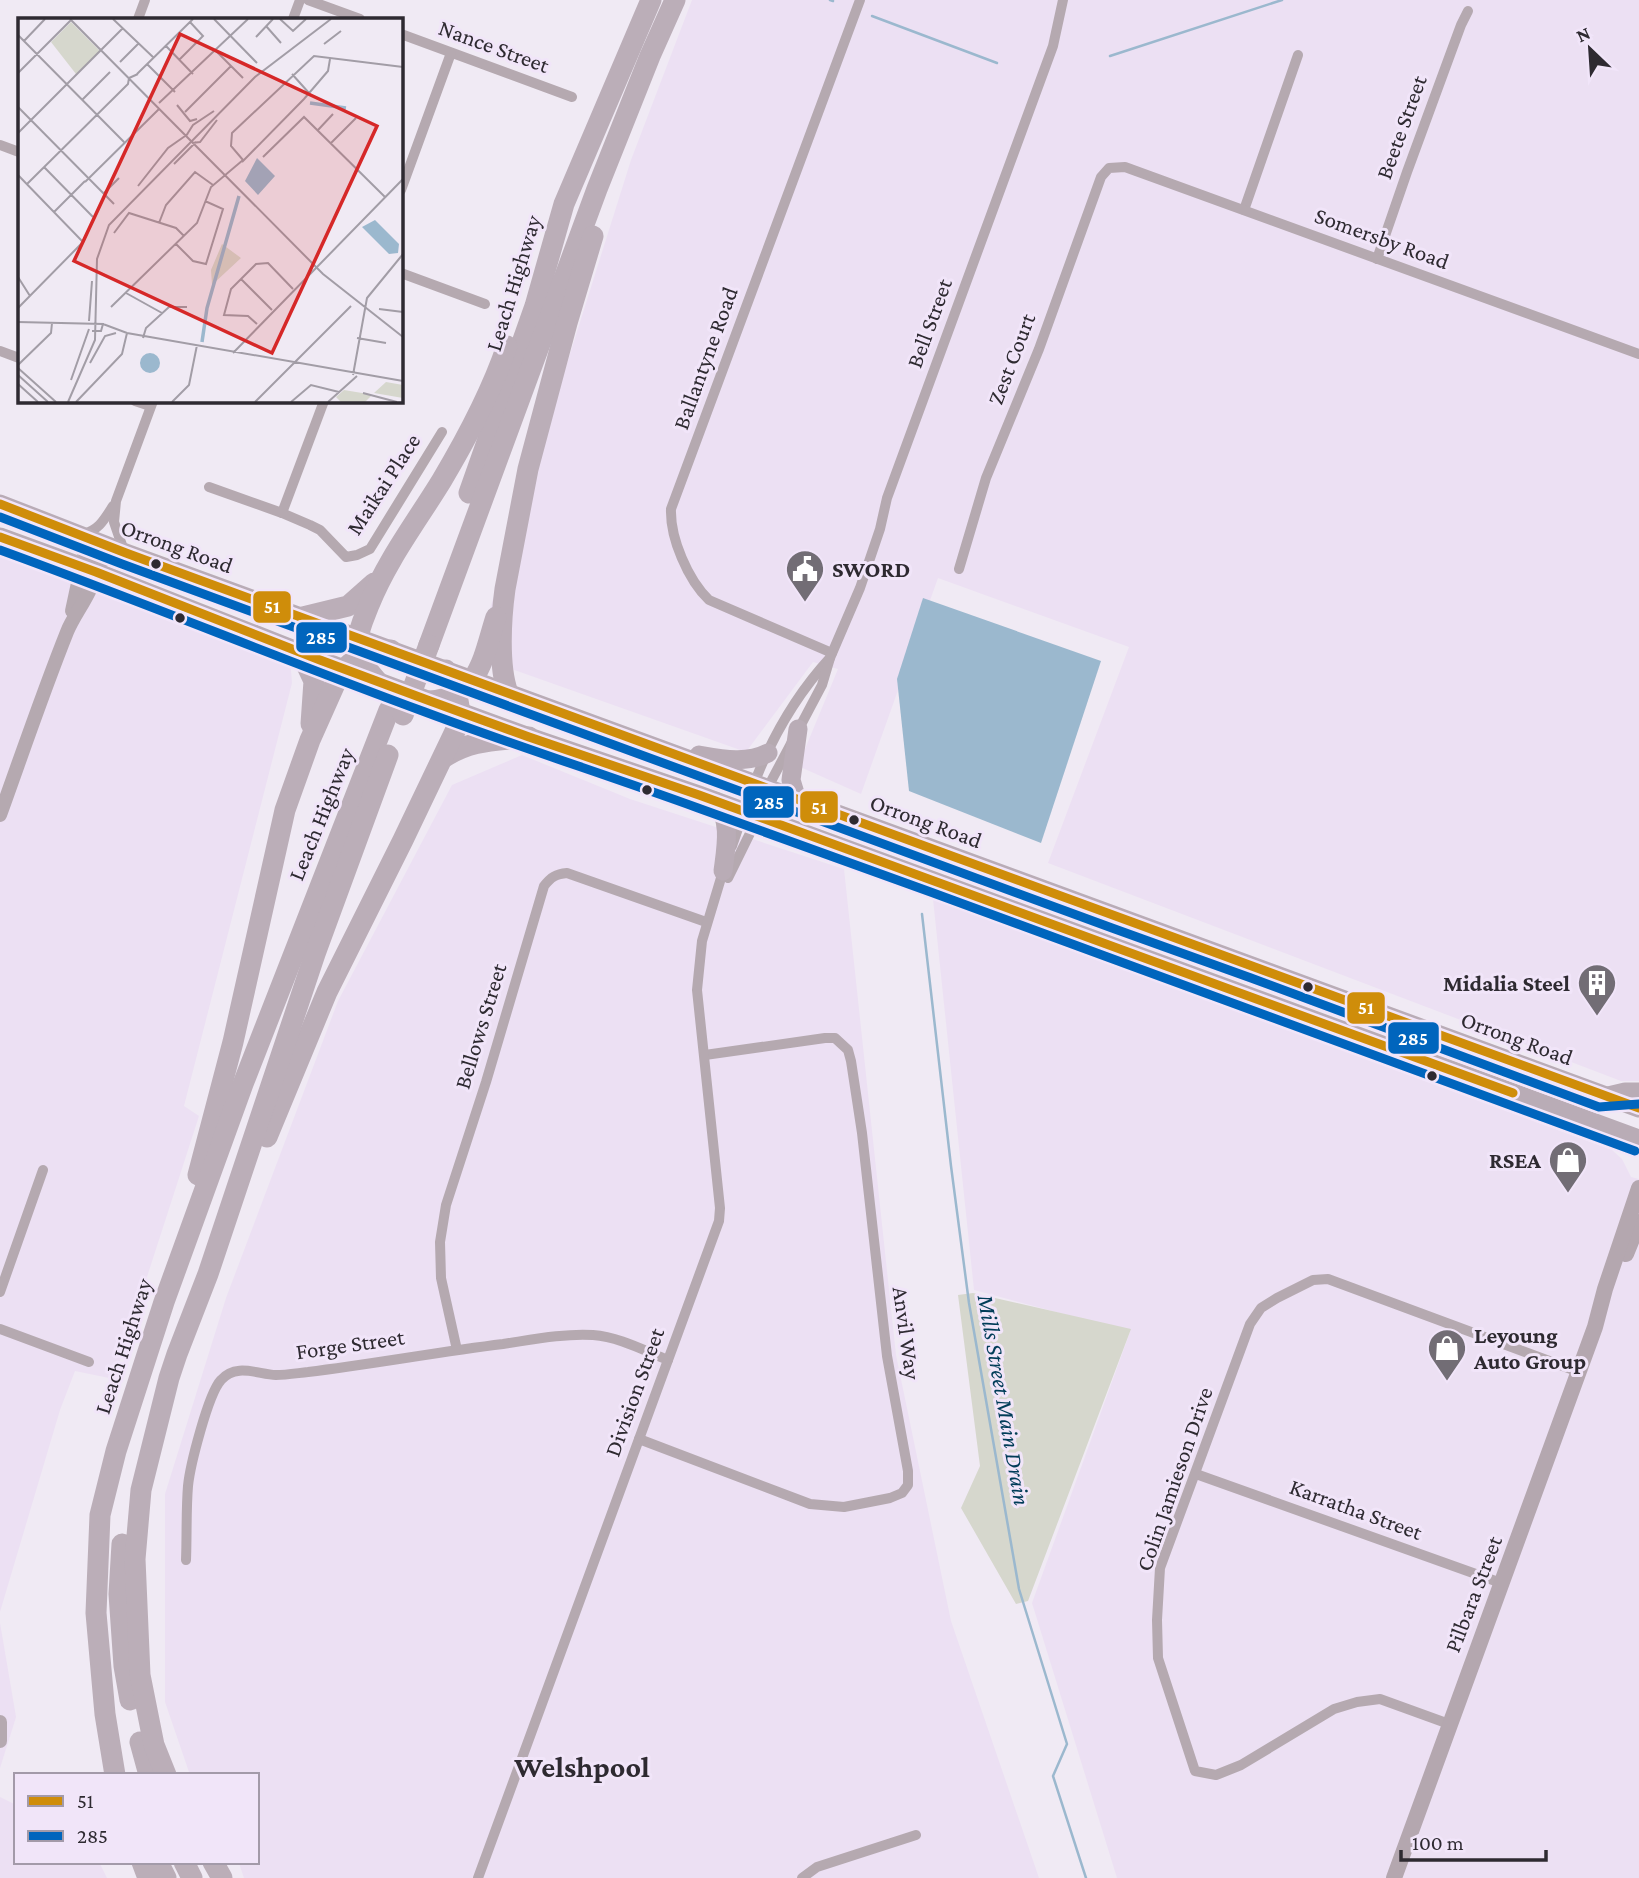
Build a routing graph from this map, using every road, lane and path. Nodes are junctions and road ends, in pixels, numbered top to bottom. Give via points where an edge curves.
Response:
1 (145, 0) edge
2 (300, 0) edge
3 (308, 0) edge
4 (651, 0) edge
5 (675, 0) edge
6 (860, 0) edge
7 (1063, 0) edge
8 (1468, 10) dead end
9 (138, 18) edge
10 (293, 18) edge
11 (357, 18) edge
12 (402, 34) edge
13 (451, 53) junction
14 (1298, 55) dead end
15 (641, 77) junction
16 (572, 97) dead end
17 (0, 145) edge
18 (18, 152) edge
19 (1110, 168) joint
20 (402, 187) edge
21 (564, 204) junction
22 (1244, 210) junction
23 (1377, 259) junction
24 (402, 273) edge
25 (485, 304) dead end
26 (0, 351) edge
27 (1639, 354) edge
28 (18, 358) edge
29 (324, 402) edge
30 (152, 404) edge
31 (442, 432) dead end
32 (209, 487) dead end
33 (116, 501) junction
34 (0, 505) edge
35 (282, 513) junction
36 (79, 535) junction
37 (0, 537) edge
38 (126, 554) junction
39 (91, 568) junction
40 (959, 569) dead end
41 (381, 577) junction
42 (505, 589) junction
43 (303, 617) junction
44 (422, 643) junction
45 (296, 650) junction
46 (391, 650) joint
47 (354, 654) junction
48 (831, 655) junction
49 (446, 670) junction
50 (473, 680) junction
51 (378, 682) joint
52 (508, 693) junction
53 (430, 701) joint
54 (459, 704) junction
55 (396, 712) junction
56 (798, 729) junction
57 (529, 737) junction
58 (310, 740) junction
59 (650, 746) junction
60 (768, 753) junction
61 (443, 758) junction
62 (761, 786) junction
63 (797, 800) junction
64 (715, 801) junction
65 (751, 814) junction
66 (0, 815) edge
67 (723, 871) junction
68 (713, 904) junction
69 (706, 922) junction
70 (705, 1055) junction
71 (1639, 1092) edge
72 (1603, 1097) junction
73 (1639, 1108) edge
74 (1639, 1139) edge
75 (43, 1170) dead end
76 (1639, 1188) edge
77 (1639, 1222) edge
78 (208, 1274) junction
79 (0, 1292) edge
80 (164, 1302) junction
81 (1595, 1327) junction
82 (0, 1329) edge
83 (457, 1350) junction
84 (668, 1360) junction
85 (89, 1362) dead end
86 (1579, 1372) junction
87 (169, 1378) junction
88 (639, 1439) junction
89 (1196, 1474) junction
90 (186, 1560) dead end
91 (1501, 1583) junction
92 (99, 1660) junction
93 (0, 1722) edge
94 (1449, 1724) junction
95 (0, 1740) edge
96 (115, 1773) edge
97 (124, 1773) edge
98 (148, 1773) edge
99 (165, 1773) edge
100 (916, 1835) dead end
101 (478, 1878) edge
102 (802, 1878) edge
103 (1394, 1878) edge

1 - 9 street
2 - 10 street
3 - 11 street
4 - 21 highway, Leach Highway
5 - 15 highway, Leach Highway
6 - 48 street, Ballantyne Road via 671,509 672,531 695,584 709,600
7 - 48 street, Bell Street via 1053,46 887,498 860,588
8 - 23 street, Beete Street
12 - 13 street, Nance Street
13 - 16 street, Nance Street
13 - 20 street
14 - 22 street
15 - 42 highway via 528,469
15 - 44 highway, Leach Highway
17 - 18 street
19 - 22 street, Somersby Road via 1125,167
19 - 40 street, Zest Court via 1101,177 986,478
21 - 41 highway via 480,410
21 - 44 highway, Leach Highway
22 - 23 street, Somersby Road
23 - 27 street, Somersby Road
24 - 25 street
26 - 28 street
29 - 35 street
30 - 33 street
31 - 35 street, Maikai Place via 370,549 346,557 320,530
32 - 35 street, Maikai Place
33 - 36 street via 100,527
33 - 38 street via 114,522
34 - 36 highway, Orrong Road
34 - 39 street via 77,544
36 - 38 highway, Orrong Road
37 - 39 highway
38 - 39 street via 111,556
38 - 43 highway, Orrong Road
39 - 45 highway
39 - 66 street via 78,583 68,629
41 - 43 highway via 348,606
41 - 47 highway
42 - 50 highway
42 - 52 highway via 502,673
43 - 47 highway, Orrong Road
44 - 55 highway, Leach Highway
45 - 47 highway
45 - 58 highway via 314,681
46 - 47 highway
46 - 49 highway, Orrong Road
47 - 51 highway
47 - 58 highway via 339,675
48 - 56 street, Bell Street via 822,685
48 - 60 street, Bell Street via 812,678
49 - 50 highway, Orrong Road
49 - 54 highway
50 - 52 highway, Orrong Road
50 - 54 highway
51 - 53 highway
52 - 59 highway, Orrong Road
53 - 54 highway
54 - 57 highway
54 - 61 highway via 458,725
55 - 78 highway, Leach Highway
55 - 80 highway, Leach Highway via 248,1072
56 - 62 street, Bell Street
56 - 63 highway via 791,780
57 - 61 highway via 476,743
57 - 64 highway
58 - 80 highway via 285,810 233,1042
59 - 60 highway via 739,760
59 - 62 highway, Orrong Road
60 - 62 street, Bell Street
61 - 78 highway via 327,992
62 - 63 highway, Orrong Road
62 - 65 street
63 - 72 highway, Orrong Road
64 - 65 highway
64 - 67 highway via 727,834
65 - 67 street, Division Street
65 - 68 street, Division Street
65 - 74 highway
67 - 68 street, Division Street
68 - 69 street, Division Street
69 - 70 street, Division Street via 697,990
69 - 83 street, Bellows Street via 567,873 551,877 544,886 446,1205 441,1278
70 - 84 street, Division Street via 719,1221
70 - 88 street, Anvil Way via 825,1038 835,1038 848,1050 908,1485 890,1498 844,1507 810,1504
71 - 72 highway
72 - 73 highway, Orrong Road
75 - 79 street
76 - 81 main road, Pilbara Street
77 - 81 main road, Pilbara Street
78 - 87 highway, Leach Highway
80 - 92 highway, Leach Highway via 100,1515
81 - 86 main road, Pilbara Street
82 - 85 street
83 - 84 street, Forge Street via 589,1335 611,1337
83 - 90 street, Forge Street via 306,1373 238,1371 226,1375 209,1401 188,1483
84 - 88 street, Division Street
86 - 89 street, Colin Jamieson Drive via 1328,1279 1313,1280 1261,1308 1250,1324
86 - 91 main road, Pilbara Street
87 - 98 highway via 134,1472 119,1594 124,1666
87 - 99 highway via 141,1490 135,1559 140,1675 153,1745
88 - 101 street, Division Street
89 - 91 street, Karratha Street
89 - 94 street, Colin Jamieson Drive via 1160,1568 1157,1620 1158,1658 1195,1771 1216,1775 1241,1765 1334,1709 1357,1702 1380,1699
91 - 94 main road, Pilbara Street
92 - 96 highway
92 - 97 highway
93 - 95 street
94 - 103 main road, Pilbara Street
100 - 102 street via 817,1867

